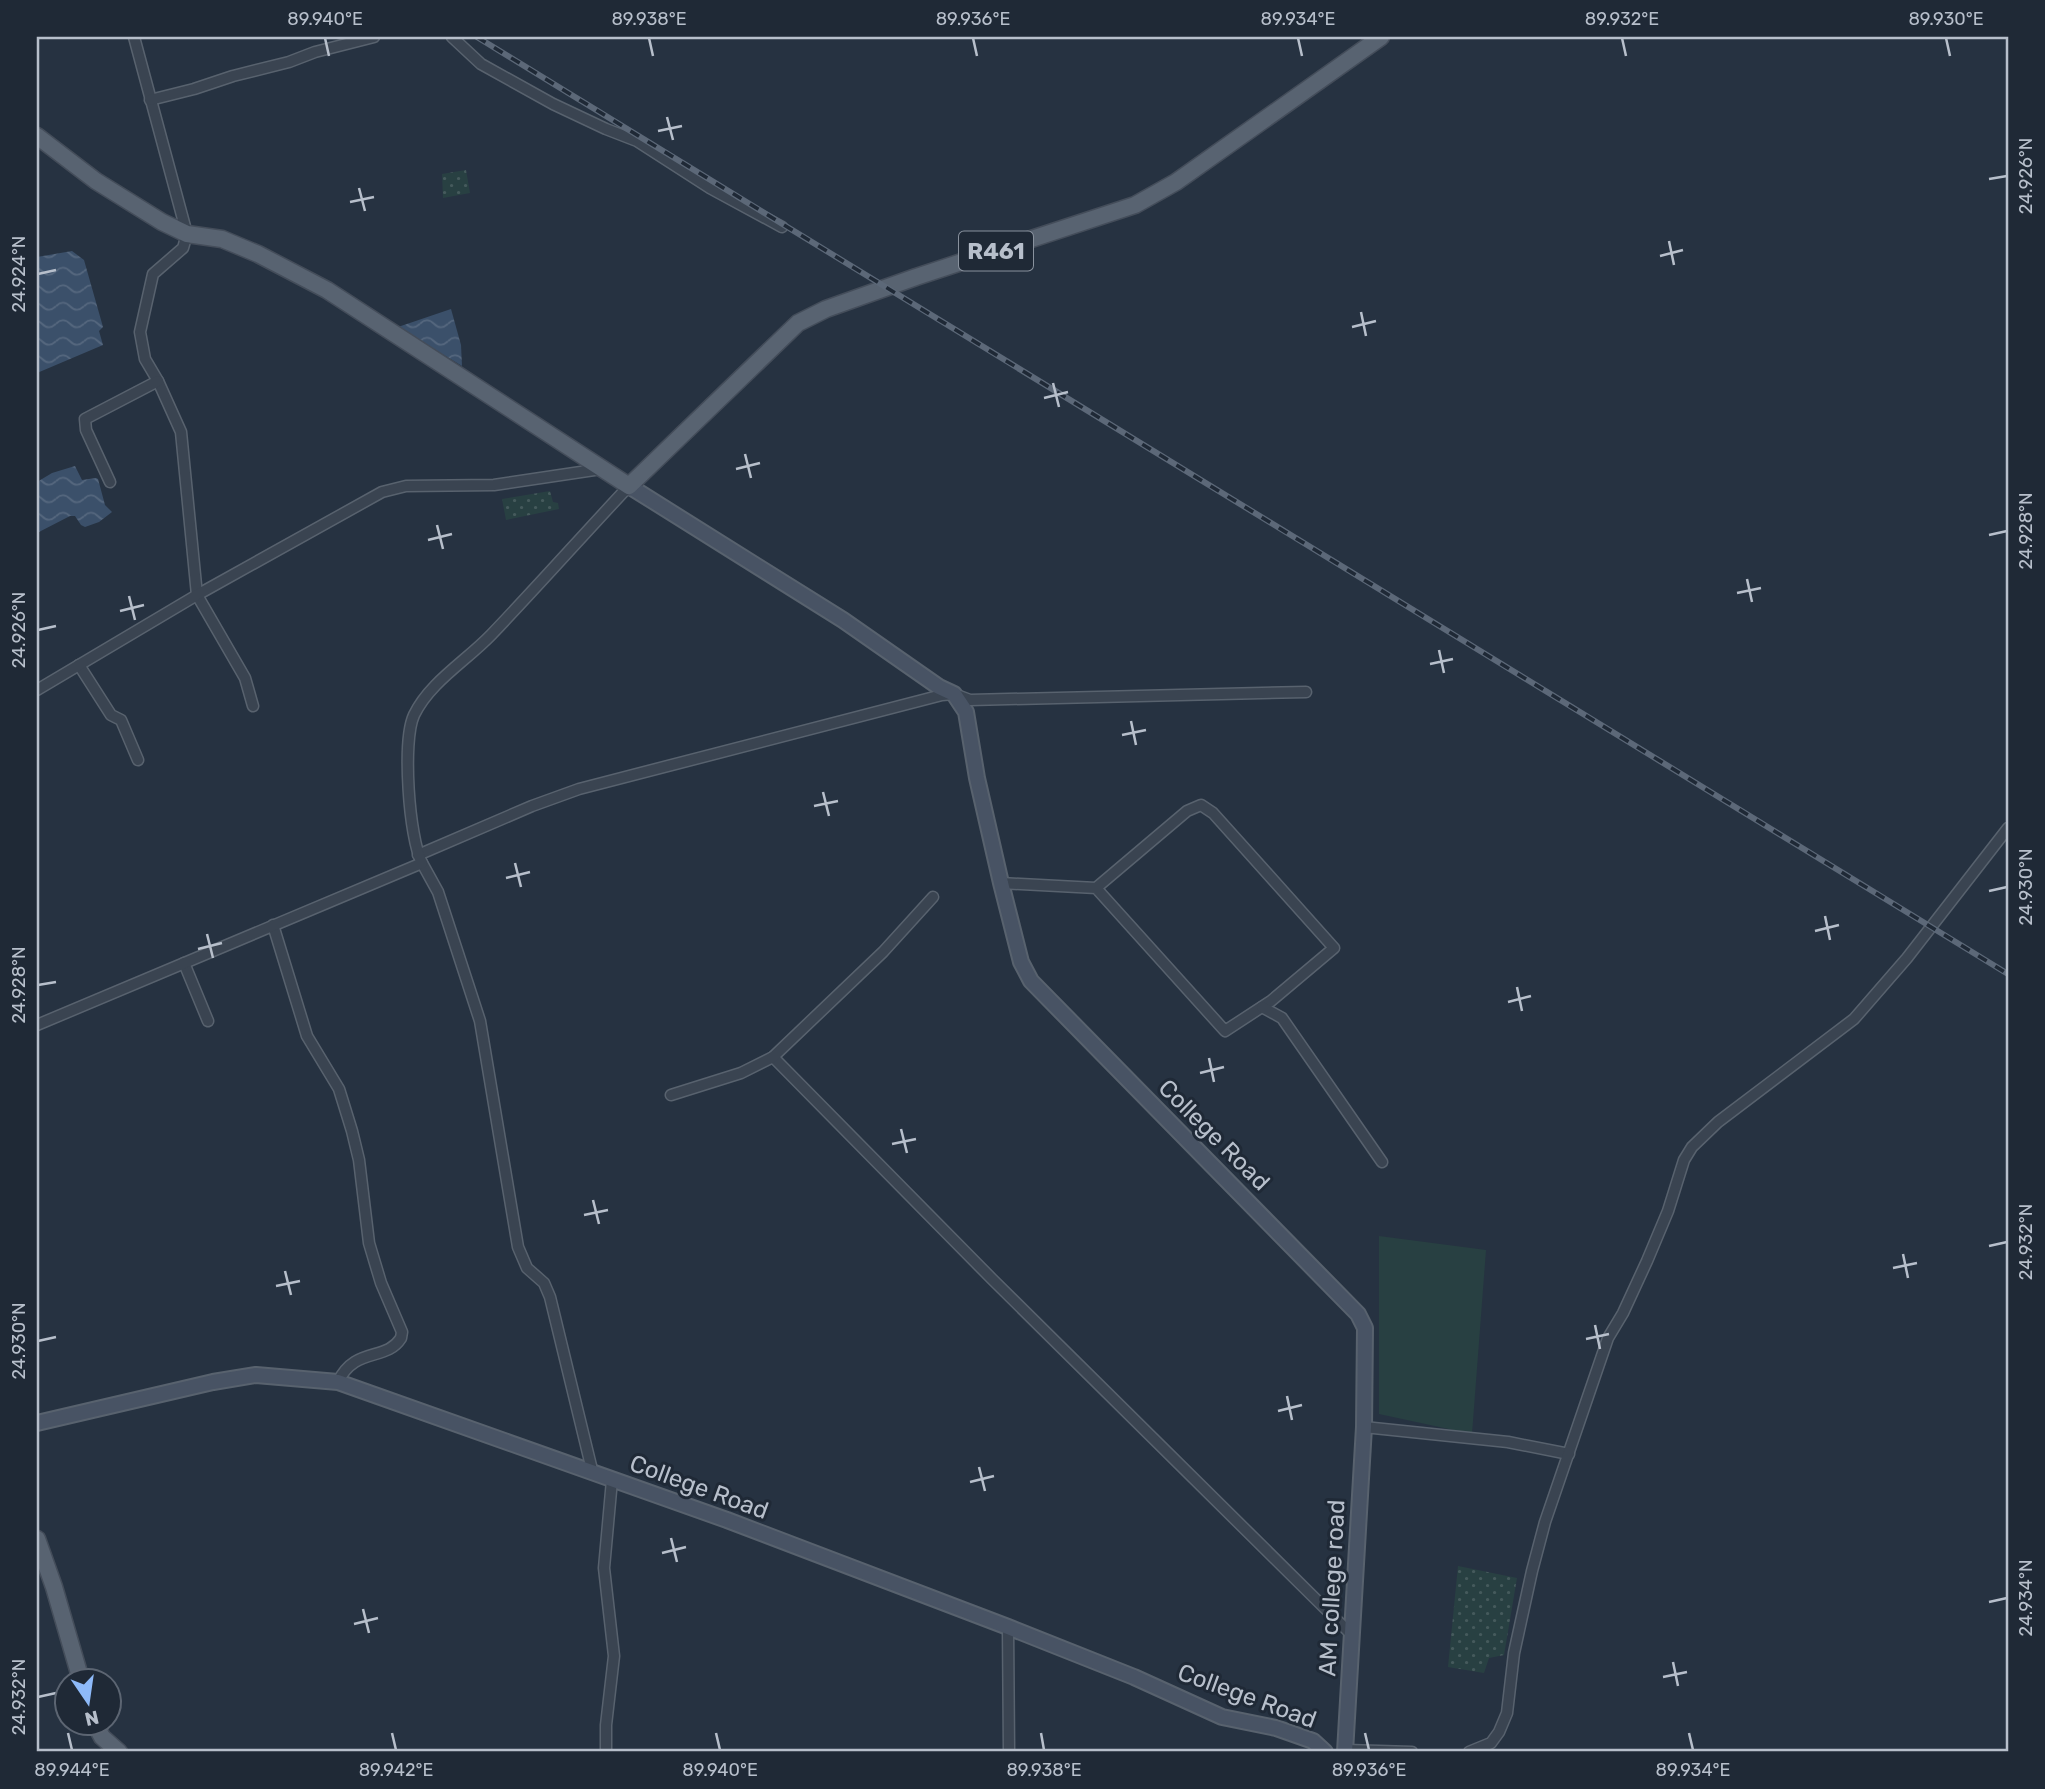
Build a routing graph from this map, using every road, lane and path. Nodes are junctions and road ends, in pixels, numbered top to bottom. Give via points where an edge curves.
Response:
1 (134, 37) edge
2 (374, 37) edge
3 (452, 37) edge
4 (1381, 37) edge
5 (150, 100) junction
6 (37, 136) edge
7 (782, 227) dead end
8 (187, 234) junction
9 (158, 381) junction
10 (601, 469) junction
11 (110, 482) dead end
12 (629, 486) junction
13 (197, 595) junction
14 (79, 665) junction
15 (37, 690) edge
16 (1306, 692) dead end
17 (954, 694) junction
18 (253, 706) dead end
19 (138, 760) dead end
20 (2008, 828) edge
21 (420, 859) junction
22 (1001, 883) junction
23 (1096, 888) junction
24 (933, 897) dead end
25 (273, 925) junction
26 (184, 962) junction
27 (1280, 993) junction
28 (1262, 1007) junction
29 (1282, 1018) junction
30 (208, 1021) dead end
31 (37, 1025) edge
32 (773, 1057) junction
33 (671, 1095) dead end
34 (1382, 1162) dead end
35 (338, 1382) junction
36 (37, 1423) edge
37 (1364, 1427) junction
38 (1569, 1454) junction
39 (593, 1474) junction
40 (612, 1480) junction
41 (37, 1539) edge
42 (1008, 1627) junction
43 (1353, 1636) junction
44 (77, 1666) edge
45 (101, 1736) edge
46 (1345, 1751) edge
47 (119, 1752) edge
48 (606, 1752) edge
49 (1009, 1752) edge
50 (1325, 1752) edge
51 (1412, 1752) edge
52 (1469, 1752) edge

1 - 5 street
2 - 5 street
3 - 7 street via 481,64 553,104 637,141
4 - 12 main road, R461 via 1176,182 1135,205 916,277 798,323
5 - 8 street
6 - 8 main road via 96,181
8 - 9 street via 183,248 153,274 147,294 140,332 145,359
8 - 10 main road via 222,239 327,290
9 - 11 street via 85,419
9 - 13 street via 180,432
10 - 12 main road
10 - 13 street via 495,485 406,486 382,492
12 - 17 main road
12 - 21 street via 490,636 425,697 412,718 410,800
13 - 14 street
13 - 18 street via 245,678
14 - 15 street
14 - 19 street via 111,715 121,720
16 - 17 street via 970,699
17 - 21 street via 579,789
17 - 22 main road via 966,712
20 - 38 street via 1854,1018 1692,1147 1647,1261 1608,1338
21 - 25 street
21 - 39 street via 438,892 480,1021 518,1247 527,1268 544,1283 550,1297
22 - 23 street
22 - 37 main road, College Road via 1021,962 1031,981 1358,1314 1365,1328
23 - 27 street via 1187,811 1201,805 1334,947
23 - 28 street via 1225,1031
24 - 32 street via 876,959
25 - 26 street
25 - 35 street via 307,1036 339,1089 359,1160 369,1243 402,1332 393,1346 347,1366
26 - 30 street
26 - 31 street
27 - 28 street
27 - 29 street
28 - 29 street
29 - 34 street
32 - 33 street via 741,1073
32 - 43 street
35 - 36 main road, College Road via 256,1375
35 - 39 main road, College Road
37 - 38 street via 1508,1442
37 - 43 main road, AM college road
38 - 52 street via 1531,1571 1507,1713 1491,1743
39 - 40 main road, College Road
40 - 42 main road, College Road
40 - 48 street via 604,1568 614,1656
41 - 44 main road
42 - 49 street
42 - 50 main road, College Road via 1222,1717 1313,1741
43 - 46 main road, AM college road
45 - 47 main road
46 - 51 street

